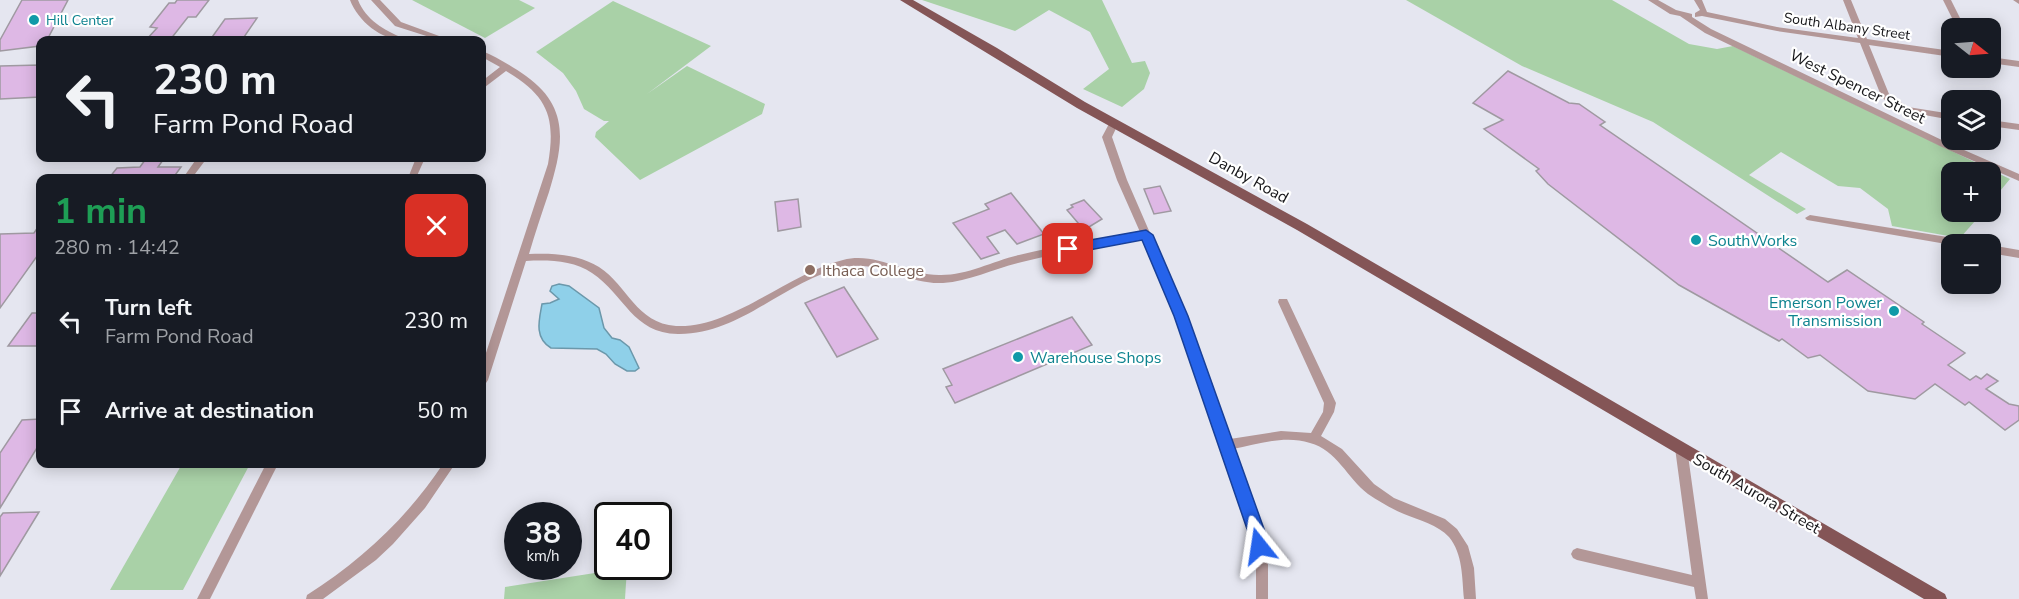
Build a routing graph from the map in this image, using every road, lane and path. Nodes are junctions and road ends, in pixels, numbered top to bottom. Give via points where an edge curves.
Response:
1 (354, 0) edge
2 (375, 0) edge
3 (905, 0) edge
4 (1652, 0) edge
5 (1847, 0) edge
6 (1947, 0) edge
7 (1661, 2) edge
8 (1700, 9) edge
9 (1684, 16) junction
10 (1956, 18) edge
11 (1718, 35) junction
12 (390, 36) edge
13 (434, 36) edge
14 (1863, 41) junction
15 (1941, 52) edge
16 (486, 56) edge
17 (486, 62) edge
18 (2001, 62) edge
19 (2019, 64) edge
20 (506, 68) junction
21 (486, 82) edge
22 (1941, 115) edge
23 (1114, 122) junction
24 (2001, 125) edge
25 (2019, 127) edge
26 (2019, 178) edge
27 (1810, 218) dead end
28 (1146, 235) junction
29 (1941, 240) edge
30 (2001, 251) edge
31 (2019, 254) edge
32 (522, 258) junction
33 (1283, 302) dead end
34 (486, 368) edge
35 (1575, 387) joint
36 (1314, 438) junction
37 (1226, 445) junction
38 (1681, 448) junction
39 (270, 468) edge
40 (446, 468) edge
41 (1577, 554) dead end
42 (1701, 583) junction
43 (203, 599) edge
44 (312, 599) edge
45 (1262, 599) edge
46 (1470, 599) edge
47 (1702, 599) edge
48 (1939, 599) edge

1 - 12 street via 368,20
2 - 13 street via 398,24
3 - 23 main road, Danby Road
4 - 7 street, West Spencer Street
5 - 14 street
6 - 10 street
7 - 9 street, West Spencer Street
8 - 9 street
8 - 11 street, West Spencer Street
8 - 14 street, South Albany Street via 1739,22
9 - 11 street, West Spencer Street
11 - 26 street, West Spencer Street
14 - 15 street, South Albany Street
14 - 22 street via 1883,92 1896,105
16 - 20 street
17 - 20 street
18 - 19 street
20 - 21 street
20 - 32 street via 545,96 557,129 553,164
23 - 28 street via 1107,137
23 - 35 main road, Danby Road
24 - 25 street
27 - 29 street
28 - 32 street via 1020,258 940,279 874,262 842,264 719,322 681,330 645,322 589,266 550,258
28 - 37 street via 1181,316
30 - 31 street
32 - 34 street
33 - 36 street via 1330,403
35 - 38 main road, South Aurora Street
36 - 37 street via 1294,436
36 - 46 street via 1337,450 1372,489 1438,521 1455,536 1465,553
37 - 45 street via 1256,529
38 - 42 street
38 - 48 main road, South Aurora Street
39 - 43 street
40 - 44 street via 420,508 385,544
41 - 42 street
42 - 47 street

